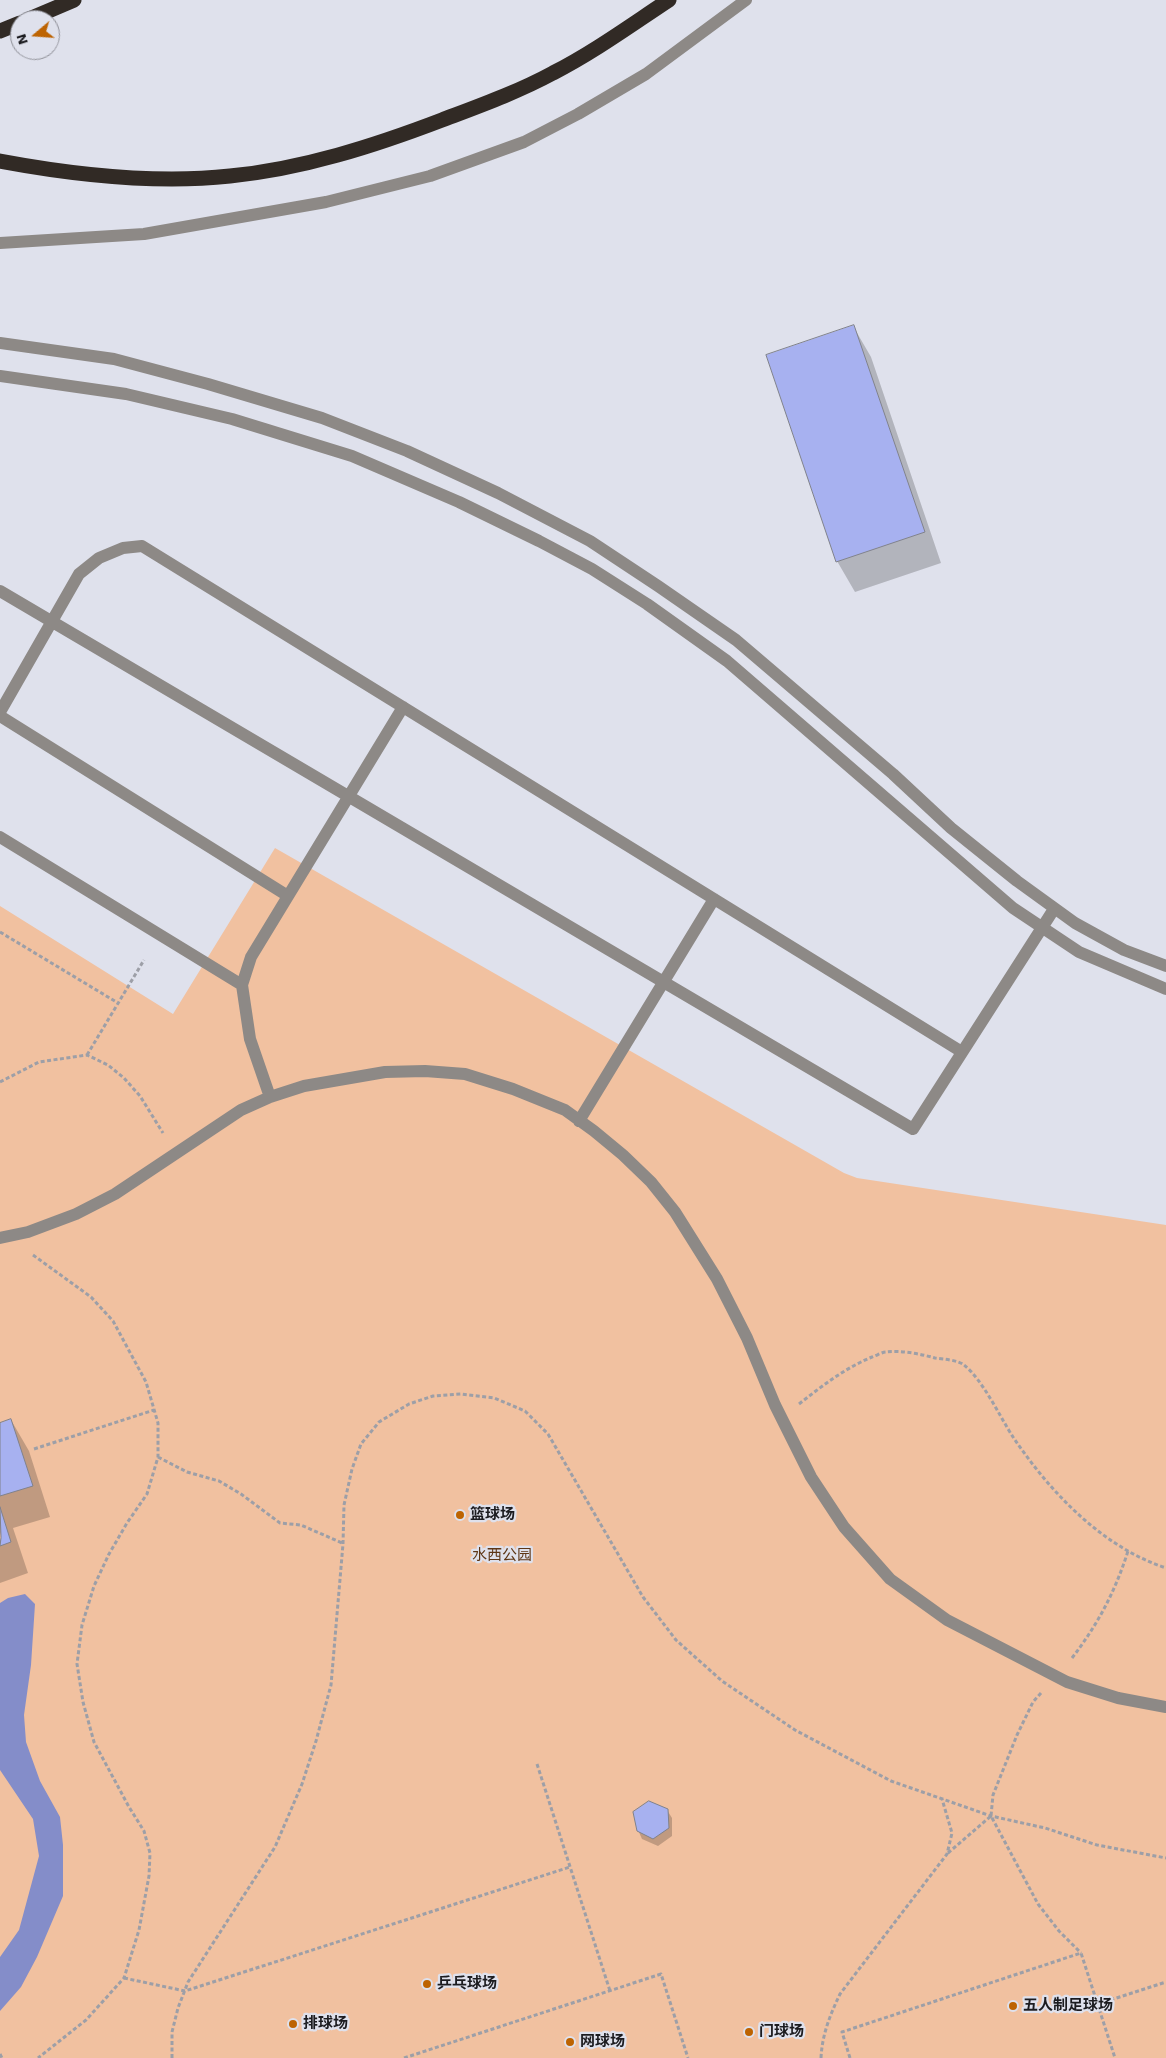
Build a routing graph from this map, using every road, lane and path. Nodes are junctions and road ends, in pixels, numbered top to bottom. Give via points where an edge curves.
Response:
1 (74, 0) edge
2 (668, 0) edge
3 (746, 0) edge
4 (50, 10) edge
5 (0, 162) edge
6 (0, 243) edge
7 (0, 343) edge
8 (0, 376) edge
9 (0, 591) edge
10 (51, 622) junction
11 (403, 707) junction
12 (0, 712) edge
13 (0, 716) edge
14 (348, 797) junction
15 (0, 837) edge
16 (288, 896) junction
17 (714, 899) junction
18 (1054, 908) junction
19 (1042, 927) junction
20 (0, 932) edge
21 (144, 960) dead end
22 (1166, 966) edge
23 (663, 982) junction
24 (242, 985) junction
25 (1166, 989) edge
26 (118, 1003) junction
27 (962, 1052) junction
28 (86, 1055) junction
29 (0, 1082) edge
30 (270, 1097) junction
31 (579, 1121) junction
32 (175, 1153) junction
33 (18, 1234) junction
34 (0, 1238) edge
35 (154, 1410) junction
36 (781, 1418) junction
37 (34, 1448) dead end
38 (158, 1457) junction
39 (343, 1544) junction
40 (1128, 1551) junction
41 (1166, 1568) edge
42 (1055, 1676) junction
43 (1166, 1707) edge
44 (537, 1764) dead end
45 (942, 1798) junction
46 (991, 1816) junction
47 (947, 1854) junction
48 (1166, 1858) edge
49 (570, 1867) junction
50 (1081, 1953) junction
51 (124, 1978) junction
52 (1166, 1982) edge
53 (610, 1990) junction
54 (185, 1991) junction
55 (1098, 2004) junction
56 (0, 2054) edge
57 (2, 2058) edge
58 (38, 2058) edge
59 (172, 2058) edge
60 (404, 2058) edge
61 (688, 2058) edge
62 (821, 2058) edge
63 (850, 2058) edge
64 (1115, 2058) edge

1 - 4 highway
2 - 5 highway via 553,73 476,108 394,138 324,158 229,176 182,178 53,171
3 - 6 street via 646,74 578,114 524,142 430,176 326,202 144,234
7 - 18 street via 114,359 322,418 408,451 581,537 736,640 951,828
8 - 19 street via 126,394 232,419 352,456 459,502 592,569 726,661 1013,908
9 - 10 street
10 - 11 street via 78,574 100,558 123,548 142,546
10 - 12 street
10 - 14 street
11 - 14 street
11 - 17 street
13 - 16 street
14 - 16 street
14 - 23 street
15 - 24 street
16 - 24 street via 251,957
17 - 23 street
17 - 27 street
18 - 19 street
18 - 22 street via 1124,950
19 - 25 street via 1079,952
19 - 27 street
20 - 26 path
21 - 26 path
23 - 27 street via 913,1129
23 - 31 street
24 - 30 street via 250,1039
26 - 28 path
28 - 29 path via 39,1062
28 - 32 path via 108,1065 124,1078 140,1096
30 - 31 street via 304,1086 386,1072 465,1074 565,1110
30 - 32 street via 241,1110
31 - 36 street via 623,1155 676,1212 726,1296
32 - 33 street via 115,1194 76,1214
33 - 34 street
33 - 35 path via 35,1258 91,1297 113,1321 146,1382
35 - 37 path
35 - 38 path via 158,1423
36 - 40 path via 853,1365 886,1352 924,1355 963,1364 1047,1480 1076,1511
36 - 42 street via 811,1477 844,1527 890,1578 947,1620
38 - 39 path via 187,1472 219,1481 280,1523 301,1525
38 - 51 path via 148,1494 127,1523 94,1586 82,1625 77,1664 94,1742 144,1831 150,1853 139,1930
39 - 45 path via 344,1506 352,1468 360,1444 379,1422 409,1404 433,1396 461,1394 494,1398 525,1411 548,1434 643,1597 676,1640 722,1681 796,1730 891,1781
39 - 54 path via 331,1685 302,1784 275,1847
40 - 41 path
40 - 42 path via 1119,1582 1105,1609 1089,1636
42 - 43 street via 1118,1698
42 - 46 path via 1033,1702 1017,1735 993,1795
44 - 49 path
45 - 46 path
45 - 47 path via 952,1833
46 - 47 path
46 - 48 path via 1045,1828 1097,1845
46 - 50 path via 1038,1904
47 - 62 path via 840,1994 828,2018
49 - 53 path
49 - 54 path
50 - 55 path
50 - 63 path via 842,2032
51 - 54 path
51 - 58 path via 86,2020
52 - 55 path
53 - 60 path
53 - 61 path via 661,1974
54 - 59 path via 172,2032
55 - 64 path
56 - 57 path

